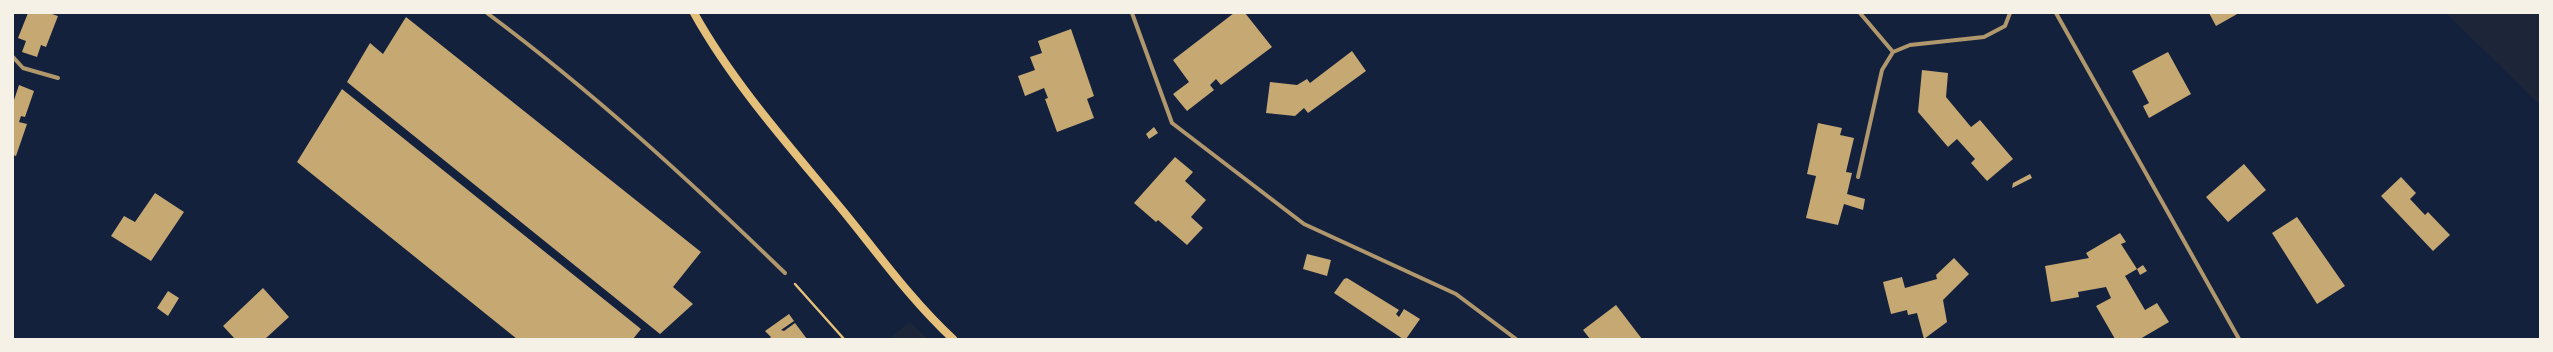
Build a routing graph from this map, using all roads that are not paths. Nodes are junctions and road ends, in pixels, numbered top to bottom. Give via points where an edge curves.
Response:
1 (487, 13) edge
2 (694, 13) edge
3 (1132, 13) edge
4 (1860, 13) edge
5 (2010, 13) edge
6 (2056, 13) edge
7 (1893, 52) junction
8 (13, 57) edge
9 (58, 78) dead end
10 (1858, 177) dead end
11 (785, 274) road end
12 (952, 339) edge
13 (1516, 339) edge
14 (2239, 339) edge

1 - 11 street via 613,112
2 - 12 main road via 731,70 762,111 904,287
3 - 13 street via 1172,123 1304,224 1456,294
4 - 7 street
5 - 7 street via 2005,26 1984,37 1910,45
6 - 14 street
7 - 10 street via 1882,70
8 - 9 street via 23,68

